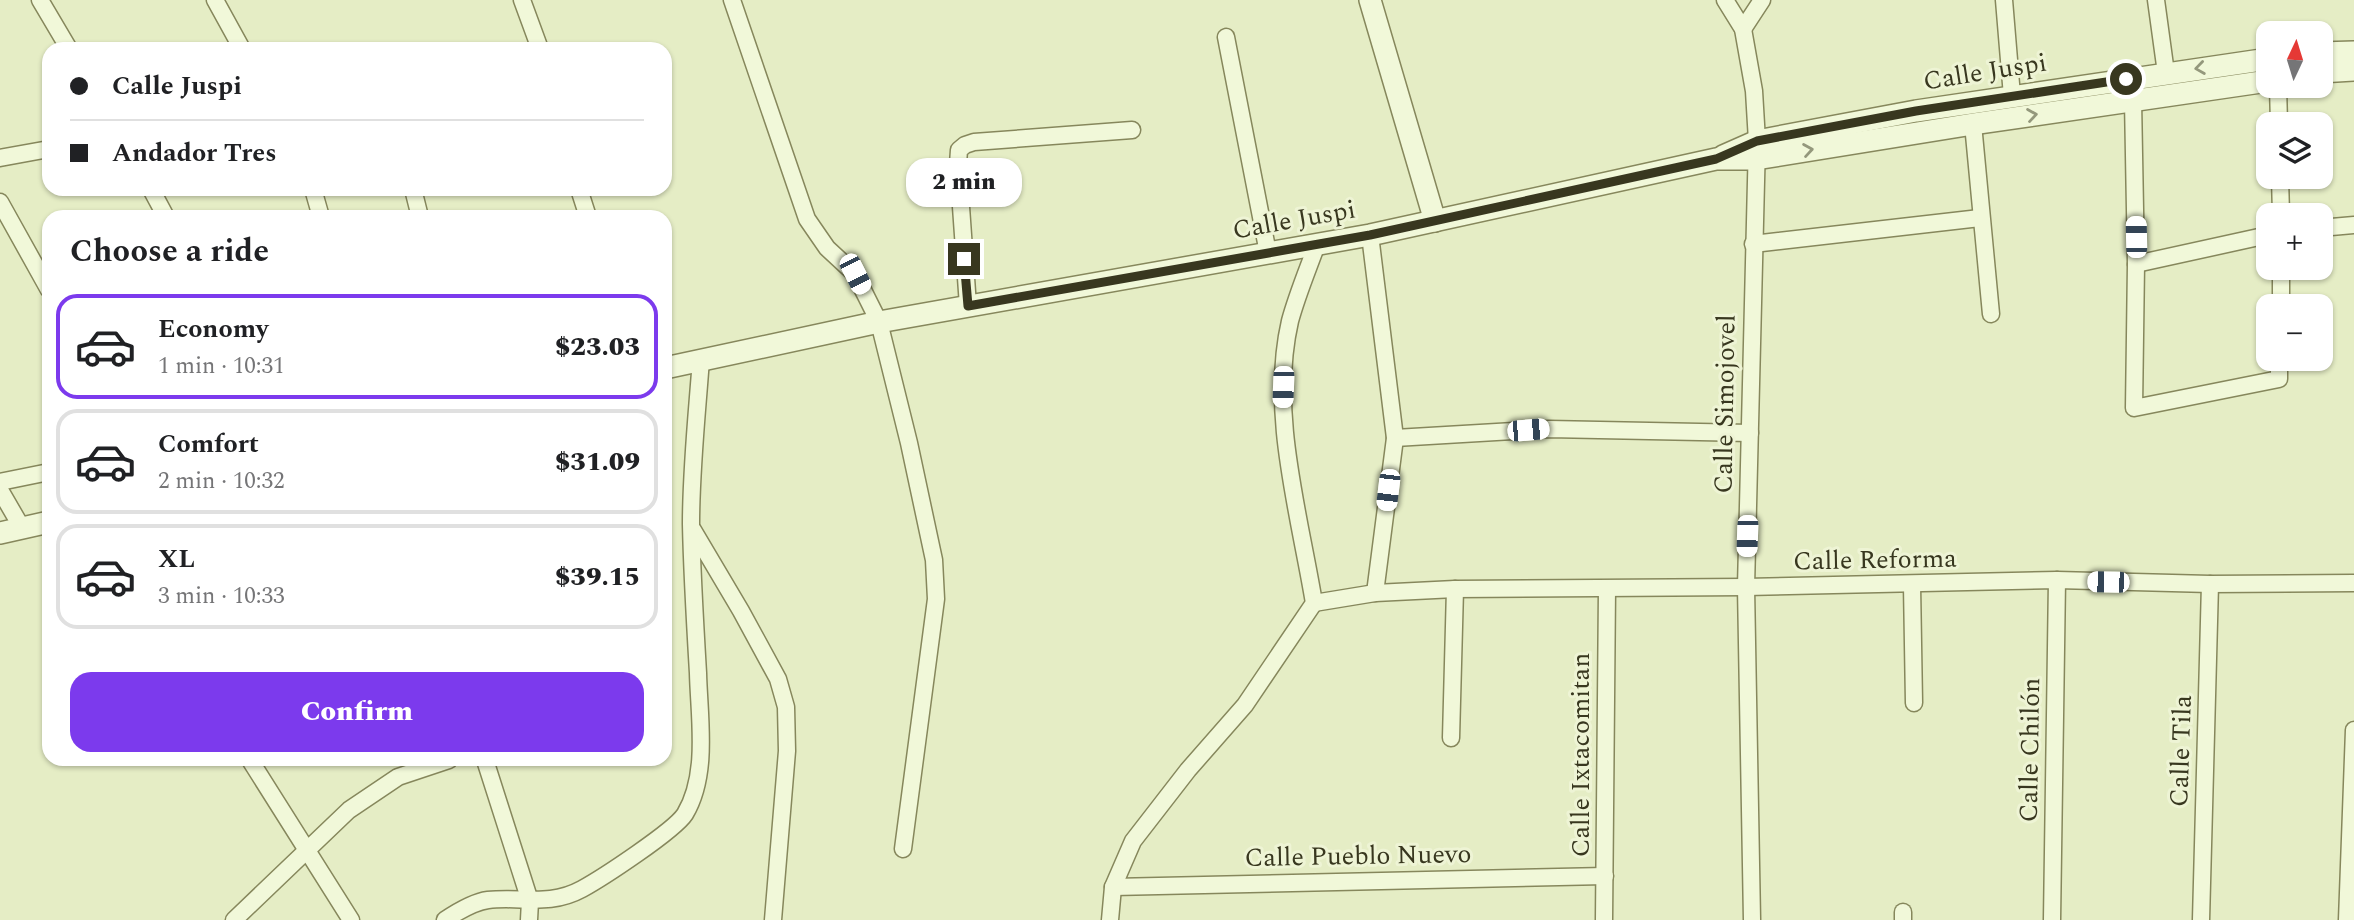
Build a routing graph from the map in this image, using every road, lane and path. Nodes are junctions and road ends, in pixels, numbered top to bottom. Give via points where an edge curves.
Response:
1 (40, 0) edge
2 (215, 0) edge
3 (522, 0) edge
4 (732, 0) edge
5 (1370, 0) edge
6 (1725, 0) edge
7 (1762, 0) edge
8 (2004, 0) edge
9 (2156, 0) edge
10 (1743, 29) junction
11 (1226, 37) dead end
12 (65, 42) edge
13 (238, 42) edge
14 (537, 42) edge
15 (2354, 52) edge
16 (2333, 53) edge
17 (2256, 61) edge
18 (2354, 69) edge
19 (2333, 71) edge
20 (2166, 73) junction
21 (2256, 82) edge
22 (2012, 96) junction
23 (2133, 100) junction
24 (1973, 124) junction
25 (1132, 130) dead end
26 (42, 150) edge
27 (1756, 150) junction
28 (0, 158) edge
29 (0, 202) edge
30 (1980, 218) junction
31 (1436, 221) junction
32 (2354, 225) edge
33 (2333, 227) edge
34 (1370, 235) junction
35 (2256, 238) edge
36 (1317, 244) junction
37 (1753, 244) junction
38 (1268, 253) junction
39 (2136, 264) junction
40 (42, 277) edge
41 (968, 306) junction
42 (1991, 314) dead end
43 (879, 322) junction
44 (701, 359) junction
45 (672, 363) edge
46 (2279, 371) edge
47 (1751, 433) junction
48 (1395, 438) junction
49 (42, 473) edge
50 (0, 482) edge
51 (0, 490) edge
52 (42, 524) edge
53 (22, 528) junction
54 (691, 528) junction
55 (0, 533) edge
56 (2057, 580) junction
57 (2354, 583) edge
58 (2210, 584) junction
59 (1912, 585) junction
60 (1746, 587) junction
61 (1455, 589) junction
62 (1606, 589) junction
63 (1375, 593) junction
64 (1314, 603) junction
65 (1914, 703) dead end
66 (2354, 730) edge
67 (1451, 738) dead end
68 (254, 766) edge
69 (431, 766) edge
70 (487, 766) edge
71 (903, 849) dead end
72 (307, 851) junction
73 (1605, 876) junction
74 (1113, 887) junction
75 (530, 901) junction
76 (234, 920) edge
77 (351, 920) edge
78 (445, 920) edge
79 (528, 920) edge
80 (773, 920) edge
81 (1110, 920) edge
82 (1604, 920) edge
83 (1752, 920) edge
84 (2052, 920) edge
85 (2201, 920) edge
86 (2347, 920) edge

1 - 12 street
2 - 13 street
3 - 14 street
4 - 43 street via 807,219 827,248 855,274
5 - 31 street
6 - 10 street
7 - 10 street
8 - 22 street
9 - 20 street
10 - 27 street, Calle Simojovel via 1754,91
11 - 38 street
15 - 16 street
17 -> 20 street, Calle Juspi
18 - 19 street
20 - 22 street, Calle Juspi
21 - 23 street, Calle Juspi
22 - 27 street, Calle Juspi
24 -> 23 street, Calle Juspi
23 - 39 street
27 -> 24 street, Calle Juspi
24 - 30 street
25 - 41 street via 974,142 959,150
26 - 28 street
27 - 31 street, Calle Juspi
27 - 37 street, Calle Simojovel
29 - 40 street
30 - 37 street
30 - 42 street
31 - 34 street, Calle Juspi
32 - 33 street
34 - 36 street, Calle Juspi
34 - 48 street
35 - 39 street
36 - 38 street, Calle Juspi
36 - 64 street via 1290,321 1282,409
37 - 47 street, Calle Simojovel
38 - 41 street, Calle Juspi
39 - 46 street via 2134,408 2279,379
41 - 43 street, Calle Juspi
43 - 44 street, Calle Juspi
43 - 71 street via 931,547 936,599
44 - 45 street, Calle Juspi
44 - 54 street via 691,466
47 - 48 street via 1549,429
47 - 60 street, Calle Simojovel
48 - 63 street
49 - 50 street
51 - 53 street
52 - 53 street
53 - 55 street
54 - 75 street via 701,746 695,787 684,815 670,830 580,890
54 - 80 street via 772,668 786,707 787,751
56 - 58 street, Calle Reforma
56 - 59 street, Calle Reforma
56 - 84 street, Calle Chilón
57 - 58 street, Calle Reforma
58 - 85 street, Calle Tila
59 - 60 street, Calle Reforma
59 - 65 street
60 - 62 street, Calle Reforma
60 - 83 street, Calle Simojovel
61 - 62 street, Calle Reforma
61 - 63 street, Calle Reforma
61 - 67 street
62 - 73 street, Calle Ixtacomitan
63 - 64 street, Calle Reforma
64 - 74 street via 1245,705 1133,841
66 - 86 street
68 - 72 street
69 - 72 street via 398,777 349,810
70 - 75 street
72 - 76 street
72 - 77 street
73 - 74 street, Calle Pueblo Nuevo
73 - 82 street, Calle Ixtacomitan
74 - 81 street
75 - 78 street via 486,900
75 - 79 street

